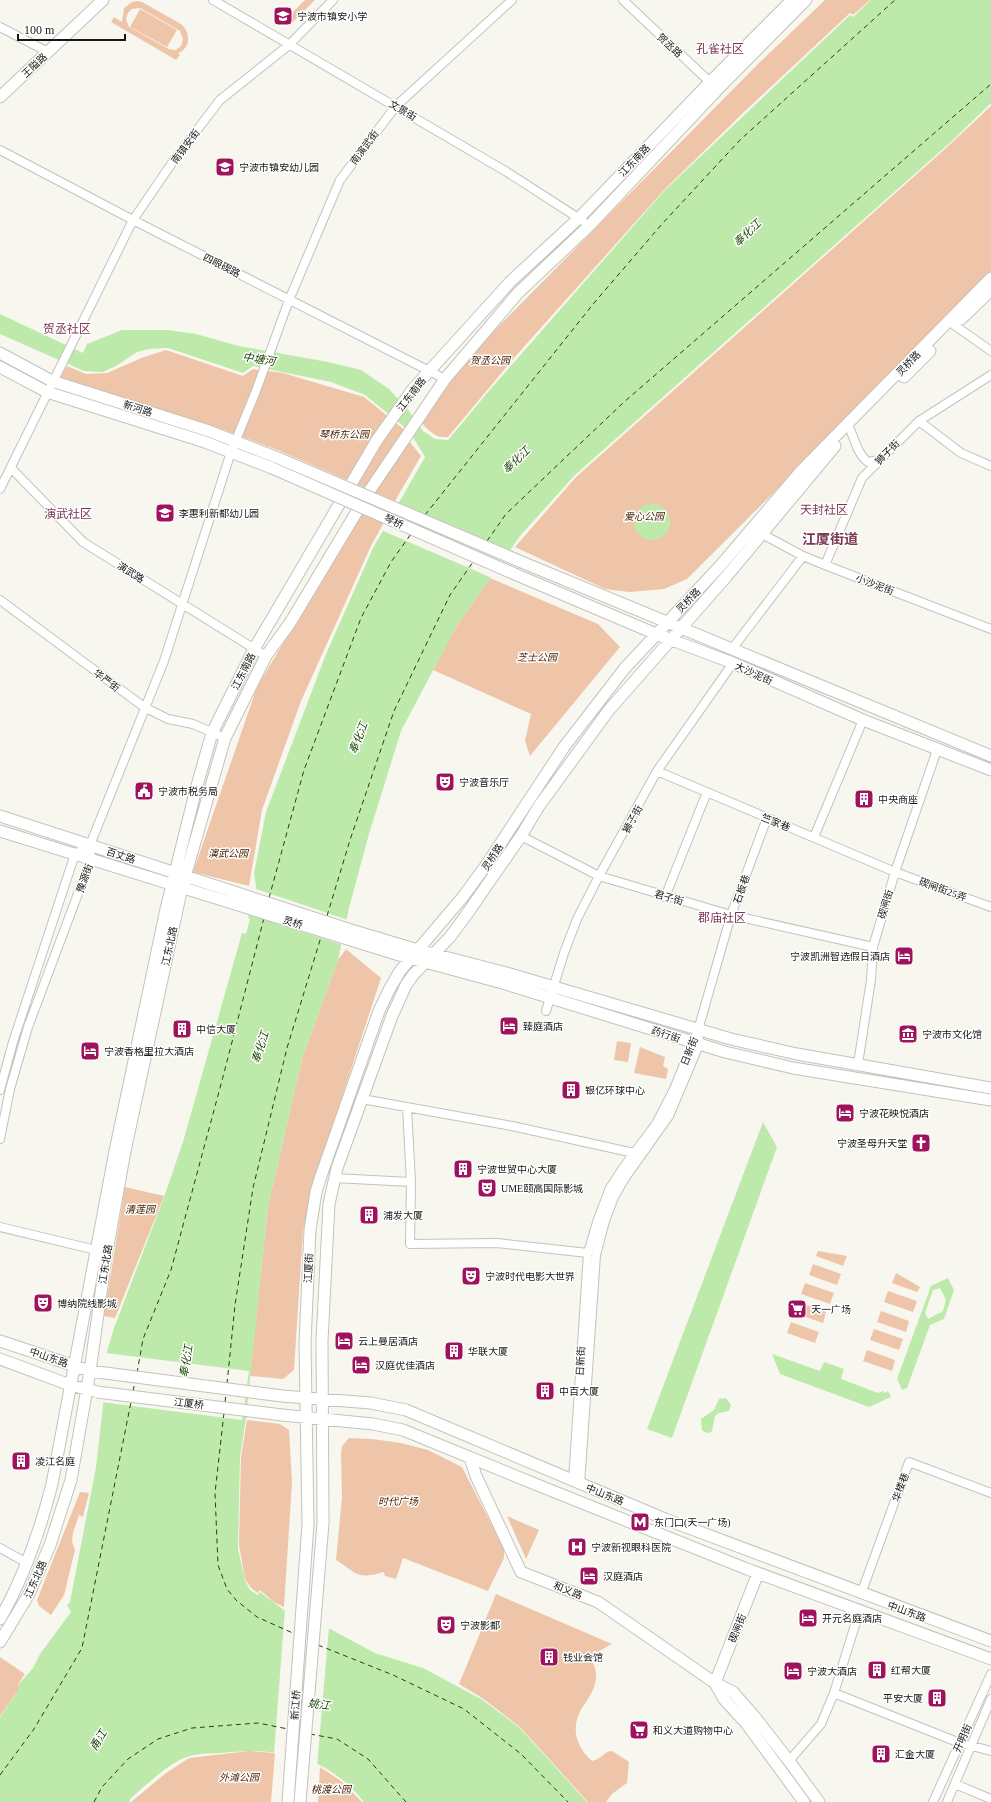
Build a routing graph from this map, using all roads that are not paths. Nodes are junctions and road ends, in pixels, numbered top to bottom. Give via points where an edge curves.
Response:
1 (103, 0) edge
2 (213, 0) edge
3 (333, 0) edge
4 (512, 0) edge
5 (623, 0) edge
6 (792, 0) edge
7 (806, 0) edge
8 (0, 27) edge
9 (288, 45) junction
10 (48, 52) junction
11 (714, 86) junction
12 (0, 97) edge
13 (396, 106) junction
14 (0, 150) edge
15 (579, 218) junction
16 (132, 220) junction
17 (590, 225) junction
18 (991, 278) edge
19 (991, 290) edge
20 (290, 300) junction
21 (954, 325) junction
22 (991, 351) edge
23 (0, 353) edge
24 (0, 367) edge
25 (430, 371) junction
26 (991, 375) edge
27 (445, 379) junction
28 (52, 381) junction
29 (47, 392) junction
30 (918, 421) junction
31 (850, 430) junction
32 (236, 441) junction
33 (231, 452) junction
34 (278, 458) joint
35 (880, 460) junction
36 (991, 466) edge
37 (10, 468) junction
38 (272, 468) joint
39 (0, 489) edge
40 (762, 534) junction
41 (803, 556) junction
42 (524, 563) joint
43 (825, 565) junction
44 (517, 575) joint
45 (0, 600) edge
46 (182, 604) junction
47 (667, 622) junction
48 (681, 628) junction
49 (991, 629) edge
50 (656, 634) junction
51 (671, 640) junction
52 (254, 649) junction
53 (732, 649) junction
54 (266, 656) junction
55 (733, 663) junction
56 (144, 707) junction
57 (863, 720) junction
58 (212, 733) junction
59 (225, 738) junction
60 (937, 750) junction
61 (991, 756) edge
62 (991, 770) edge
63 (657, 771) junction
64 (707, 792) junction
65 (0, 816) edge
66 (767, 818) junction
67 (0, 831) edge
68 (521, 836) junction
69 (814, 837) junction
70 (90, 845) junction
71 (75, 854) junction
72 (91, 859) junction
73 (895, 872) junction
74 (180, 874) junction
75 (599, 876) junction
76 (177, 886) junction
77 (665, 897) junction
78 (239, 900) junction
79 (991, 907) edge
80 (731, 915) junction
81 (350, 935) joint
82 (872, 947) junction
83 (415, 954) junction
84 (429, 958) junction
85 (553, 986) junction
86 (550, 998) junction
87 (546, 1011) dead end
88 (698, 1030) junction
89 (696, 1043) junction
90 (858, 1064) junction
91 (0, 1086) edge
92 (991, 1088) edge
93 (10, 1089) junction
94 (362, 1099) junction
95 (991, 1100) edge
96 (407, 1107) junction
97 (0, 1139) edge
98 (634, 1153) junction
99 (334, 1178) junction
100 (411, 1182) junction
101 (0, 1227) edge
102 (96, 1250) junction
103 (588, 1253) junction
104 (0, 1341) edge
105 (0, 1359) edge
106 (74, 1366) junction
107 (94, 1372) junction
108 (70, 1385) junction
109 (92, 1391) junction
110 (282, 1396) joint
111 (306, 1398) junction
112 (322, 1399) junction
113 (282, 1415) joint
114 (306, 1417) junction
115 (322, 1418) junction
116 (470, 1458) junction
117 (577, 1482) junction
118 (991, 1493) edge
119 (0, 1548) edge
120 (27, 1563) junction
121 (758, 1573) junction
122 (861, 1594) junction
123 (303, 1608) joint
124 (317, 1608) joint
125 (860, 1609) junction
126 (0, 1619) edge
127 (991, 1641) edge
128 (0, 1642) edge
129 (991, 1659) edge
130 (991, 1674) edge
131 (715, 1683) junction
132 (834, 1692) junction
133 (991, 1699) edge
134 (960, 1743) junction
135 (971, 1746) junction
136 (991, 1751) edge
137 (789, 1760) junction
138 (955, 1784) junction
139 (991, 1799) edge
140 (288, 1802) edge
141 (300, 1802) edge
142 (804, 1802) edge
143 (819, 1802) edge
144 (933, 1802) edge
145 (947, 1802) edge

1 - 10 main road, 王隘路
2 - 9 street, 文景街
3 - 9 street, 南镇安街
4 - 13 street, 南演武街
5 - 11 street, 贺丞路
6 - 11 main road, 江东南路
7 - 11 main road, 江东南路
8 - 10 street
9 - 13 street, 文景街
9 - 16 street, 南镇安街 via 220,100
10 - 12 main road, 王隘路
11 - 15 main road, 江东南路
11 - 17 main road, 江东南路
13 - 15 street, 文景街 via 508,172
13 - 20 street, 南演武街 via 340,180
14 - 16 street, 四眼碶路
15 - 17 street, 文景街
15 - 25 main road, 江东南路 via 510,282
16 - 20 street, 四眼碶路
16 - 28 street, 南镇安街
17 - 27 main road, 江东南路 via 518,293
18 - 47 main road, 灵桥路 via 801,471 722,565
19 - 21 main road, 灵桥路
20 - 25 street, 四眼碶路
20 - 32 street, 南演武街
21 - 22 street
21 - 31 main road, 灵桥路
23 - 28 main road, 新河路
24 - 29 main road, 新河路
25 - 27 street, 四眼碶路
25 - 52 main road, 江东南路 via 377,440
26 - 30 street, 狮子街
27 - 54 main road, 江东南路 via 368,493 290,624
28 - 29 street, 南镇安街
28 - 32 main road, 新河路 via 209,430
29 - 33 main road, 新河路
29 - 37 street, 南镇安街
30 - 35 street, 狮子街
30 - 36 street via 961,453
31 - 35 street via 864,459 868,462
31 - 40 main road, 灵桥路
32 - 33 street, 南演武街
32 - 34 main road, 新河路
33 - 38 main road, 新河路
33 - 46 street, 南演武街
34 - 42 main road, 琴桥, bridge
35 - 43 street, 狮子街 via 862,478
37 - 39 street, 南镇安街
37 - 46 street, 演武路 via 83,542
38 - 44 main road, 琴桥, bridge
40 - 41 street, 小沙泥街
40 - 48 main road, 灵桥路
41 - 43 street, 小沙泥街
41 - 53 street
42 - 47 main road, 大沙泥街
43 - 49 street, 小沙泥街
44 - 50 main road, 大沙泥街
45 - 56 street, 华严街
46 - 52 street, 演武路
46 - 56 street, 南演武街 via 164,661
47 - 48 main road, 大沙泥街
47 - 50 main road, 灵桥路
48 - 51 main road, 灵桥路
48 - 53 main road, 大沙泥街
50 - 51 main road, 大沙泥街
50 - 83 main road, 灵桥路 via 624,668 564,747 488,864
51 - 55 main road, 大沙泥街
51 - 68 main road, 灵桥路 via 609,710 538,806
52 - 54 street, 演武路
52 - 58 main road, 江东南路
53 - 61 main road, 大沙泥街
54 - 59 main road, 江东南路
55 - 57 main road, 大沙泥街
55 - 63 street, 狮子街
56 - 58 street, 华严街 via 168,719 192,724
56 - 70 street, 南演武街
57 - 60 main road, 大沙泥街
57 - 69 street
58 - 59 street, 华严街
58 - 74 main road, 江东南路
59 - 74 main road, 江东南路
60 - 62 main road, 大沙泥街
60 - 73 street, 碶闸街
63 - 64 street, 竺家巷
63 - 75 street, 狮子街
64 - 66 street, 竺家巷
64 - 77 street
65 - 70 main road, 百丈路
66 - 69 street, 竺家巷
66 - 80 street, 石板巷
67 - 71 main road, 百丈路
68 - 75 street, 君子街
68 - 84 main road, 灵桥路 via 450,937
69 - 73 street, 竺家巷
70 - 71 street, 豫源街
70 - 72 street, 豫源街
70 - 74 main road, 百丈路
71 - 72 main road, 百丈路
71 - 91 street, 豫源街
72 - 76 main road, 百丈路
72 - 93 street, 豫源街 via 28,1027
73 - 79 street, 碶闸街25弄
73 - 82 street, 碶闸街
74 - 76 main road, 江东北路
74 - 78 main road, 百丈路 via 205,882
75 - 77 street, 君子街
75 - 85 street, 狮子街 via 577,919
76 - 78 main road, 百丈路
76 - 102 main road, 江东北路 via 114,1151
76 - 107 main road, 江东北路 via 124,1151 106,1256
77 - 80 street, 君子街
78 - 81 main road, 灵桥
80 - 82 street, 君子街
80 - 88 street, 石板巷
81 - 83 main road, 药行街
82 - 90 street, 碶闸街 via 871,980
83 - 84 main road, 药行街
83 - 111 main road, 江厦街 via 394,980 379,1011 316,1192 307,1263
84 - 85 main road, 药行街
84 - 86 main road, 药行街
84 - 94 main road, 江厦街 via 413,975 401,995
85 - 86 street, 狮子街
85 - 88 main road, 药行街
86 - 87 street, 狮子街
86 - 89 main road, 药行街
88 - 89 street, 日新街
88 - 90 main road, 药行街 via 760,1046
89 - 95 main road, 药行街 via 793,1068
89 - 98 street, 日新街 via 663,1113
89 - 117 street, 日新街 via 669,1116 625,1178 605,1221 596,1255
90 - 92 main road, 药行街
91 - 93 street
93 - 97 street, 豫源街
94 - 96 street
94 - 99 main road, 江厦街
96 - 98 street via 512,1126
96 - 100 street
98 - 103 street, 日新街 via 608,1194
99 - 100 street
99 - 112 main road, 江厦街 via 329,1204 325,1270
100 - 103 street via 410,1244 498,1243
101 - 102 street
102 - 106 main road, 江东北路
103 - 117 street, 日新街
104 - 106 main road, 中山东路
105 - 108 main road, 中山东路
106 - 107 main road, 中山东路
106 - 108 main road, 江东北路
107 - 109 main road, 江东北路
107 - 110 main road, 江厦桥
108 - 109 main road, 中山东路
108 - 120 main road, 江东北路 via 52,1484
109 - 113 main road, 江厦桥, bridge
109 - 128 main road, 江东北路 via 64,1504 50,1545 29,1594
110 - 111 main road, 中山东路
111 - 112 main road, 中山东路
111 - 114 main road, 江厦街
112 - 115 main road, 江厦街
112 - 117 main road, 中山东路 via 371,1403 406,1410
113 - 114 main road, 中山东路
114 - 115 main road, 中山东路
114 - 123 main road, 江厦街 via 308,1524
115 - 116 main road, 中山东路 via 403,1430
115 - 124 main road, 江厦街 via 323,1523
116 - 121 main road, 中山东路
116 - 131 main road, 和义路 via 521,1572 598,1602
117 - 122 main road, 中山东路 via 665,1519
118 - 122 street, 华楼巷 via 909,1462
119 - 120 street
120 - 126 main road, 江东北路
121 - 125 main road, 中山东路
121 - 131 main road, 碶闸街
122 - 127 main road, 中山东路
123 - 140 main road, 新江桥
124 - 141 main road, 新江桥
125 - 129 main road, 中山东路
125 - 132 street
130 - 134 street, 开明街
131 - 137 main road, 和义路 via 733,1692
131 - 142 main road, 和义路 via 724,1699 746,1723
132 - 134 street
132 - 137 street via 821,1724
133 - 135 street, 开明街
134 - 135 street
134 - 144 street, 开明街
135 - 136 street
135 - 138 street, 开明街
137 - 143 main road, 和义路
138 - 139 street
138 - 145 street, 开明街

